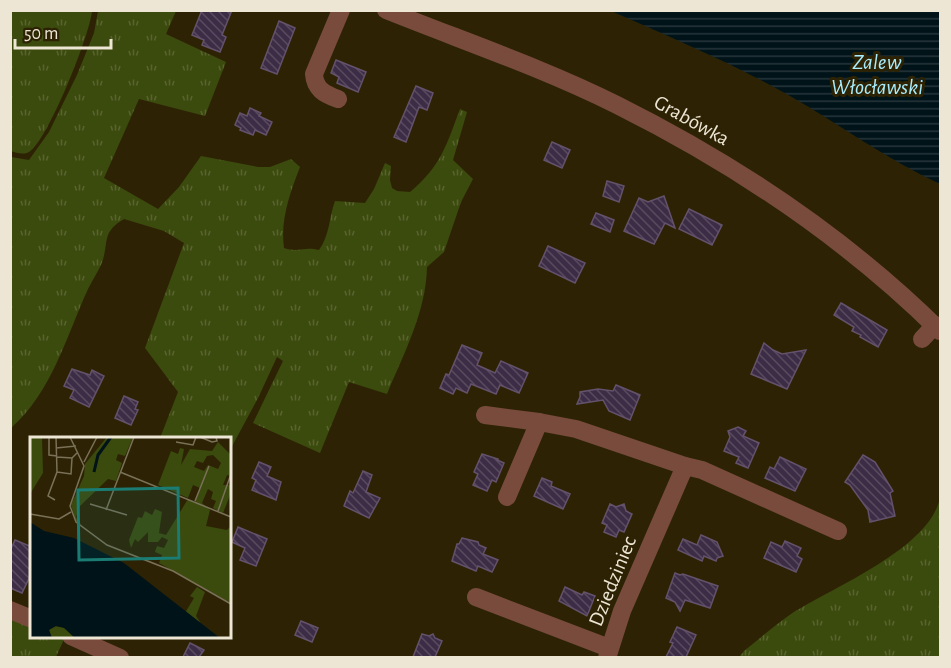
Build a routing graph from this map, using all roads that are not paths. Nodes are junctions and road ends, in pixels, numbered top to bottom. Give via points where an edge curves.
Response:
1 (340, 10) edge
2 (386, 10) edge
3 (338, 99) dead end
4 (938, 328) edge
5 (922, 339) dead end
6 (485, 415) dead end
7 (539, 422) junction
8 (685, 466) junction
9 (507, 497) dead end
10 (838, 531) dead end
11 (476, 597) dead end
12 (10, 610) edge
13 (30, 619) edge
14 (76, 638) edge
15 (608, 653) edge
16 (120, 657) edge

1 - 3 street via 314,74 319,89
2 - 4 street, Grabówka via 450,26 615,104 728,166 854,253
4 - 5 street
6 - 7 street
7 - 8 street via 576,429
7 - 9 street
8 - 10 street
8 - 15 street, Dziedziniec via 622,611
11 - 15 street, Dziedziniec
12 - 13 street
14 - 16 street

